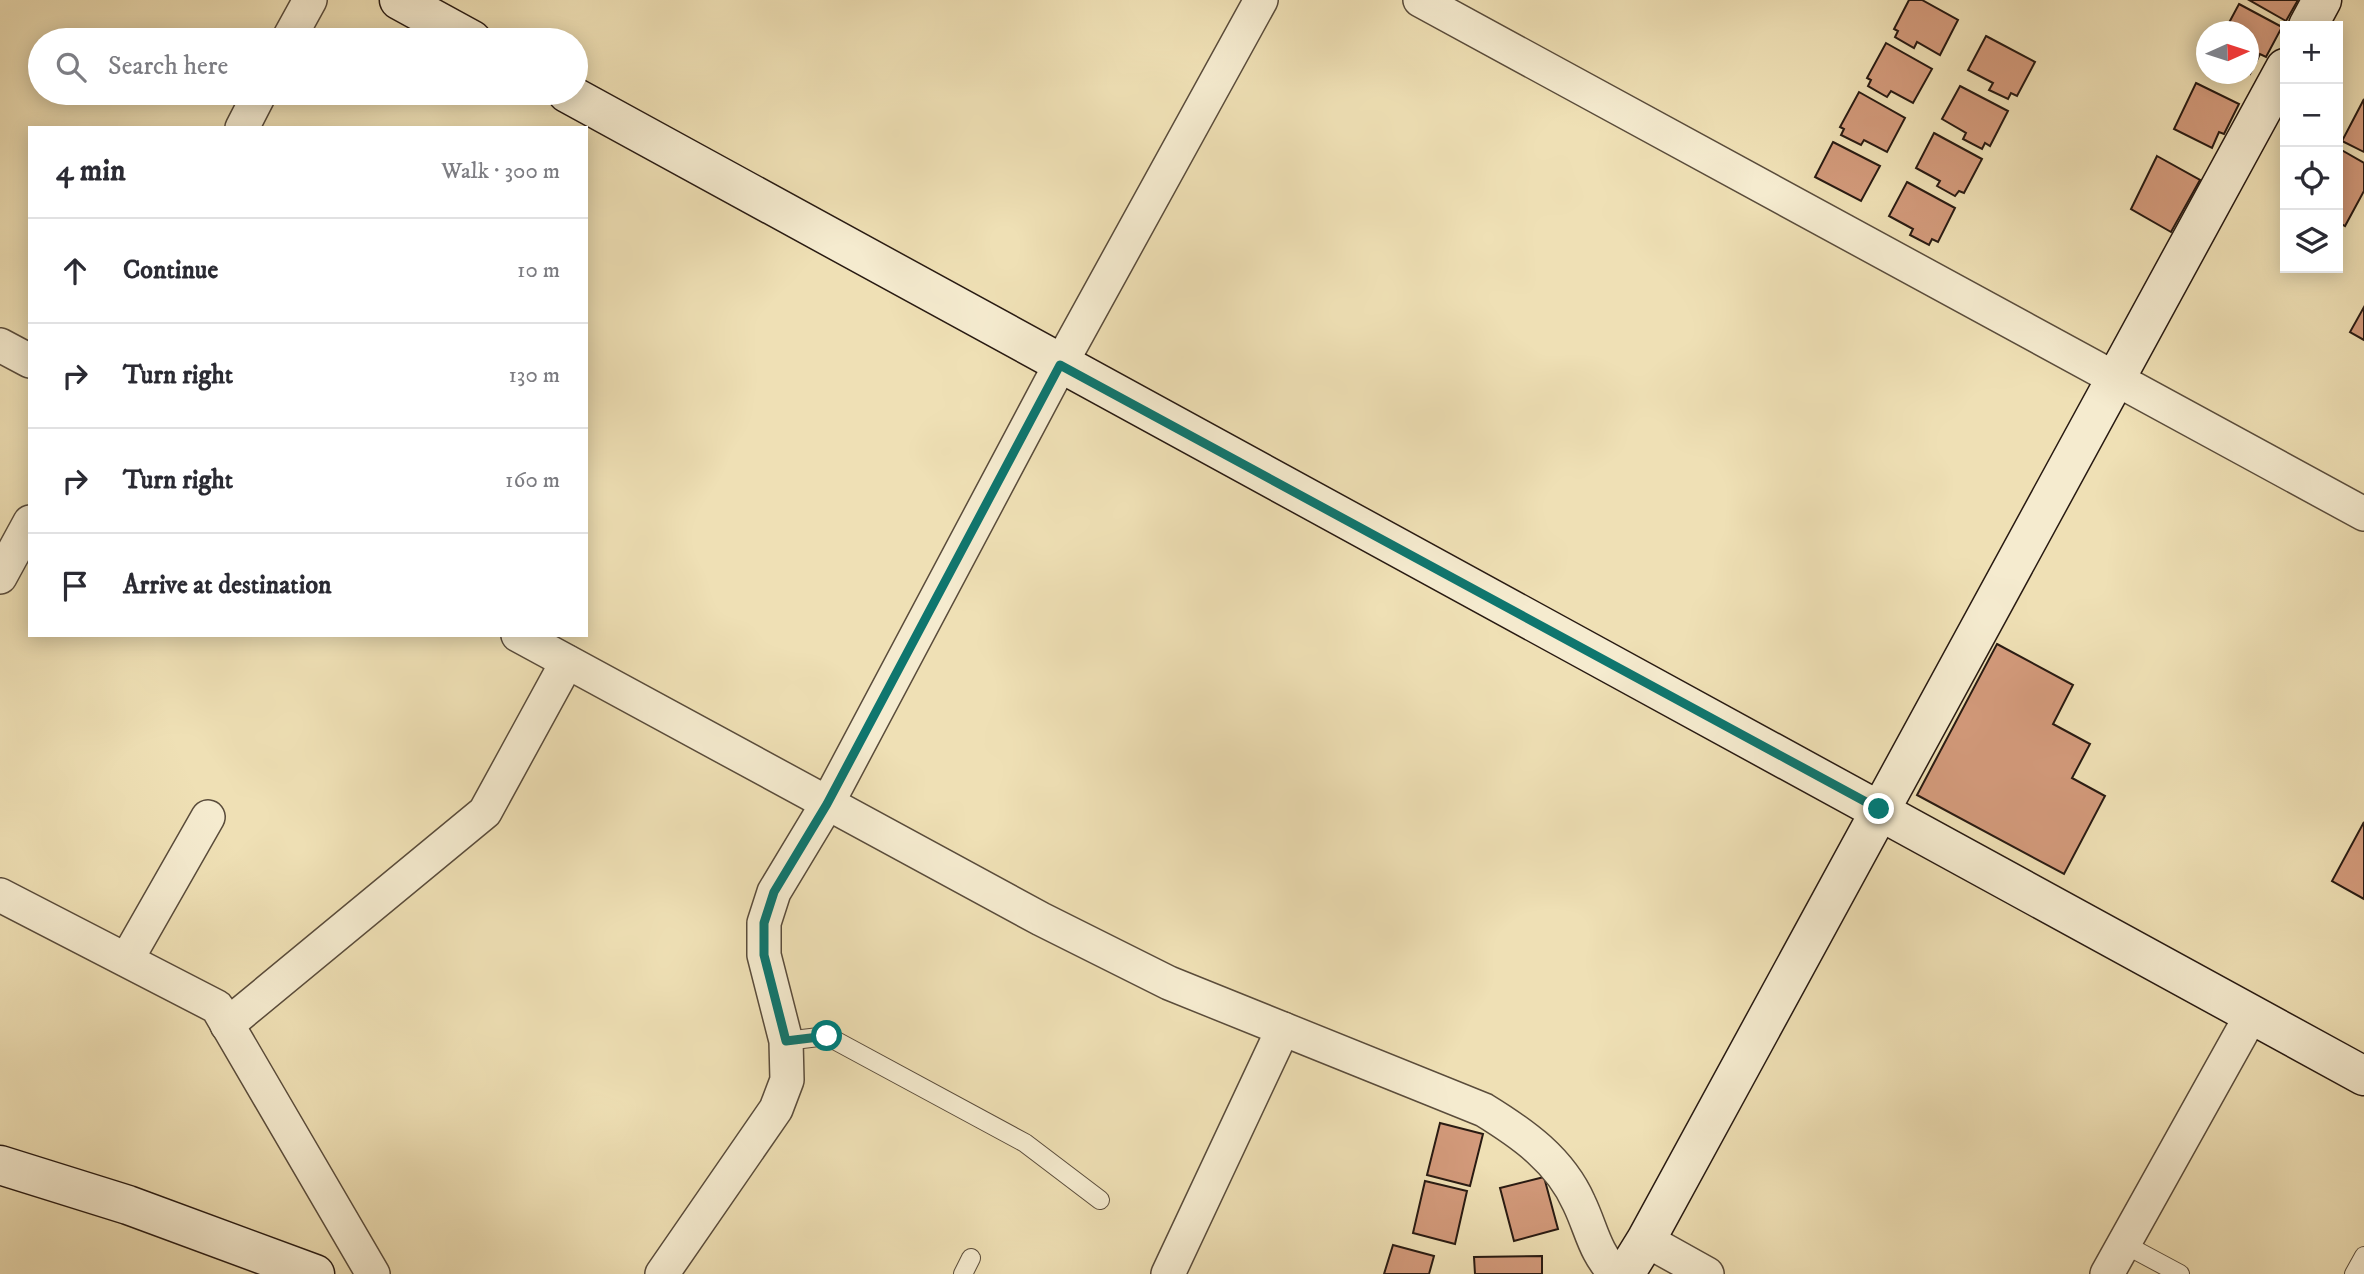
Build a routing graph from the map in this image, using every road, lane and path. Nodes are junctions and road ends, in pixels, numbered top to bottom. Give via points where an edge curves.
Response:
1 (310, 0) edge
2 (399, 0) edge
3 (1261, 0) edge
4 (1420, 0) edge
5 (2322, 0) edge
6 (2311, 21) edge
7 (295, 28) edge
8 (450, 28) edge
9 (2280, 77) edge
10 (254, 105) edge
11 (588, 105) edge
12 (243, 126) edge
13 (0, 345) edge
14 (28, 360) edge
15 (1060, 365) junction
16 (2116, 380) junction
17 (2364, 514) edge
18 (28, 526) edge
19 (0, 577) edge
20 (522, 637) edge
21 (567, 662) junction
22 (827, 804) junction
23 (1879, 809) junction
24 (208, 817) dead end
25 (0, 895) edge
26 (127, 959) junction
27 (2252, 1014) junction
28 (228, 1025) junction
29 (1283, 1028) junction
30 (786, 1041) junction
31 (2364, 1076) edge
32 (0, 1165) edge
33 (1100, 1200) dead end
34 (1646, 1240) junction
35 (2124, 1244) junction
36 (2364, 1256) edge
37 (315, 1274) edge
38 (373, 1274) edge
39 (662, 1274) edge
40 (1168, 1274) edge
41 (1616, 1274) edge
42 (1625, 1274) edge
43 (1707, 1274) edge
44 (2107, 1274) edge
45 (2180, 1274) edge
46 (2354, 1274) edge

1 - 7 street
2 - 8 street
3 - 15 street
4 - 16 street
5 - 6 street
9 - 16 street
10 - 12 street
11 - 15 street
13 - 14 street
15 - 22 street
15 - 23 street
16 - 17 street
16 - 23 street
18 - 19 street
20 - 21 street
21 - 22 street
21 - 28 street via 485,812
22 - 29 street via 1169,983
22 - 30 street via 774,892 764,923 764,955
23 - 27 street
23 - 34 street
24 - 26 street
25 - 26 street
26 - 28 street via 217,1007
27 - 31 street
27 - 35 street
28 - 38 street
29 - 40 street
29 - 41 street via 1484,1110 1523,1133 1560,1170 1578,1200 1600,1257
30 - 33 lane via 827,1036 1025,1143
30 - 39 street via 787,1080 776,1110
32 - 37 street via 128,1205
34 - 42 street
34 - 43 street
35 - 44 street
35 - 45 lane
36 - 46 lane

